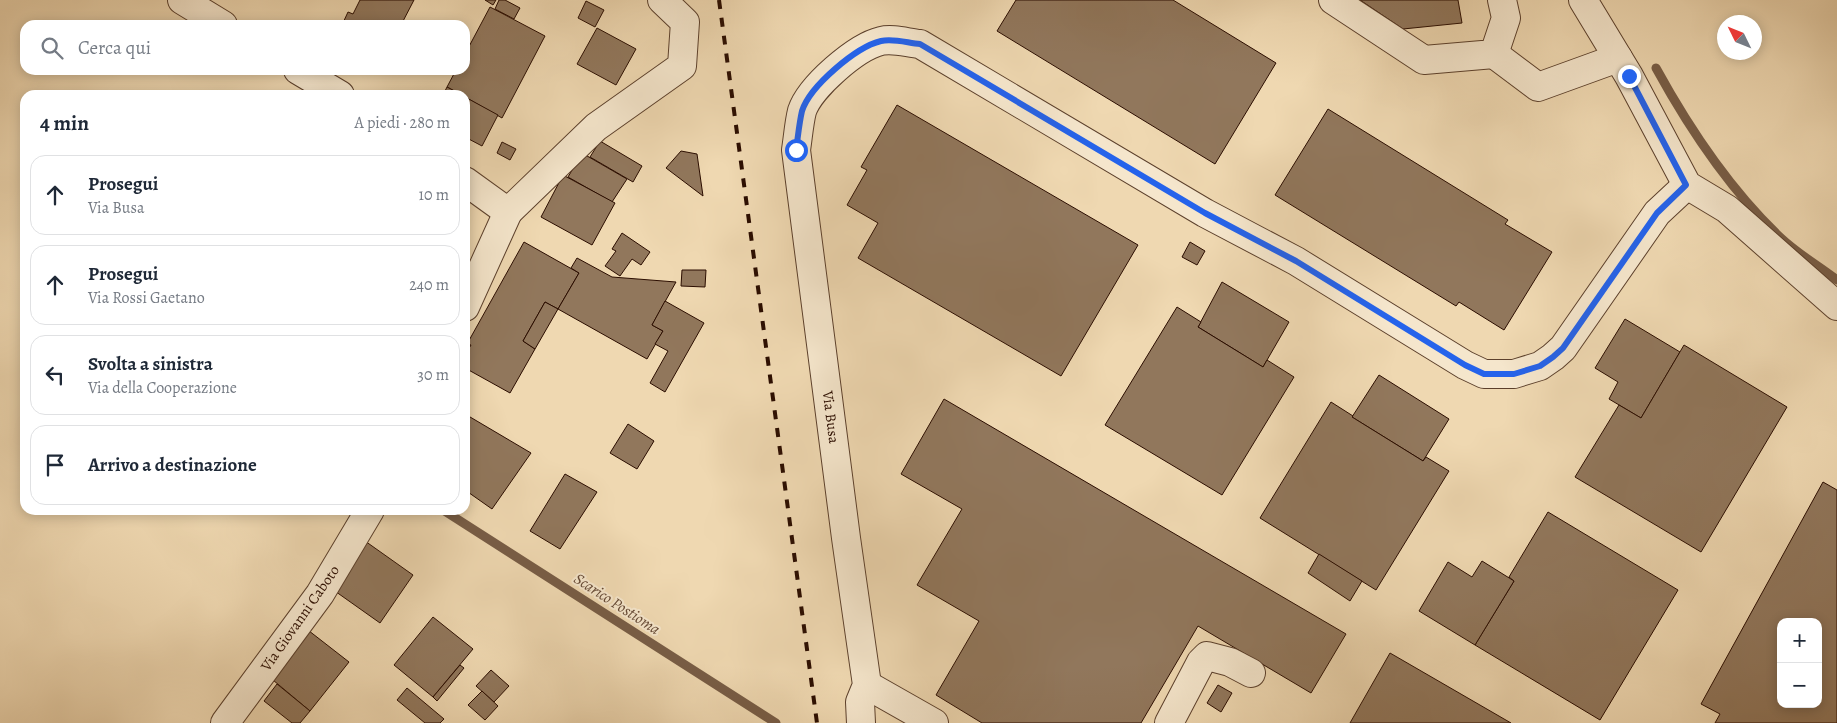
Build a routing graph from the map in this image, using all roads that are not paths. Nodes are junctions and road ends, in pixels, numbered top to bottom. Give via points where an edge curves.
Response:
1 (182, 0) edge
2 (662, 0) edge
3 (1333, 0) edge
4 (1502, 0) edge
5 (1582, 0) edge
6 (215, 20) edge
7 (1494, 54) junction
8 (1618, 58) junction
9 (306, 75) edge
10 (332, 90) edge
11 (470, 185) edge
12 (1686, 185) junction
13 (508, 212) junction
14 (470, 296) edge
15 (1837, 306) edge
16 (367, 515) edge
17 (1251, 673) dead end
18 (867, 685) junction
19 (225, 723) edge
20 (861, 723) edge
21 (934, 723) edge
22 (1169, 723) edge

1 - 6 street
2 - 13 street via 685,22 682,66 596,127
3 - 7 street via 1424,60
4 - 7 street via 1506,18
5 - 8 street
7 - 8 street via 1538,87
8 - 12 street
9 - 10 street
11 - 13 street
12 - 15 street via 1727,209
12 - 18 street, Via Busa via 1657,213 1563,348 1540,366 1523,372 1484,374 1296,261 1205,213 920,44 882,40 856,53 839,65 812,93 802,110 796,150
13 - 14 street
16 - 19 street, Via Giovanni Caboto via 320,594
17 - 22 street via 1230,662 1208,656
18 - 20 street, Via Busa via 860,702
18 - 21 street

